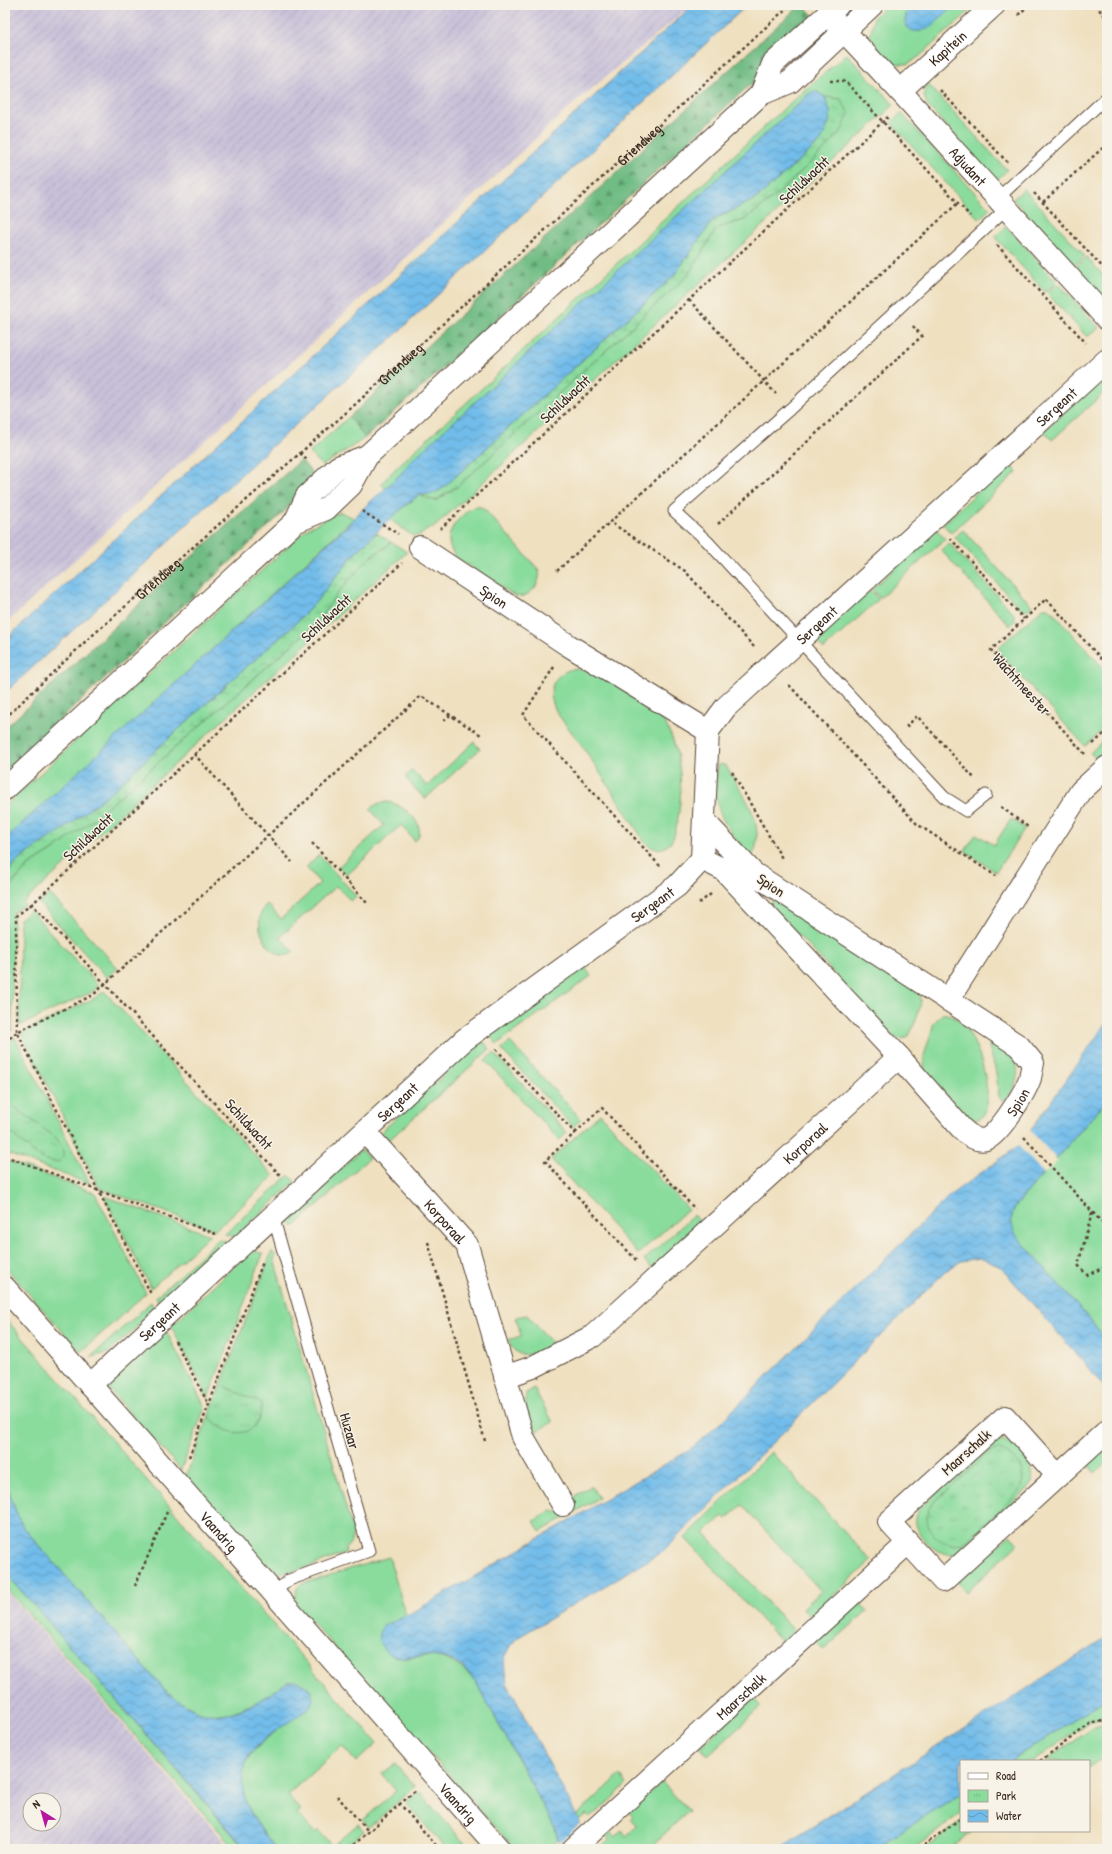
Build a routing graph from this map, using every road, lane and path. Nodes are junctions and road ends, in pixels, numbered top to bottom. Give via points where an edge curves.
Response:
1 (790, 5) edge
2 (872, 5) edge
3 (994, 5) edge
4 (1095, 5) edge
5 (833, 10) edge
6 (1107, 18) edge
7 (763, 30) junction
8 (844, 32) junction
9 (785, 53) junction
10 (802, 71) junction
11 (761, 94) junction
12 (904, 95) junction
13 (1107, 97) edge
14 (883, 122) junction
15 (1107, 144) edge
16 (1043, 202) dead end
17 (1003, 203) junction
18 (983, 230) junction
19 (689, 300) junction
20 (897, 309) junction
21 (1107, 318) edge
22 (1105, 361) edge
23 (790, 409) junction
24 (359, 509) dead end
25 (932, 519) junction
26 (610, 522) dead end
27 (395, 532) dead end
28 (702, 538) junction
29 (420, 547) junction
30 (557, 571) dead end
31 (1024, 619) junction
32 (798, 641) junction
33 (568, 645) junction
34 (1107, 665) edge
35 (789, 685) dead end
36 (450, 715) junction
37 (5, 718) edge
38 (444, 721) dead end
39 (708, 731) junction
40 (1107, 731) edge
41 (481, 735) dead end
42 (890, 741) junction
43 (1090, 747) dead end
44 (194, 754) junction
45 (730, 769) dead end
46 (1104, 769) edge
47 (978, 782) dead end
48 (5, 788) edge
49 (986, 795) dead end
50 (997, 802) dead end
51 (704, 821) junction
52 (268, 836) junction
53 (1049, 840) junction
54 (312, 843) dead end
55 (702, 859) junction
56 (783, 861) dead end
57 (292, 862) dead end
58 (997, 877) dead end
59 (677, 886) junction
60 (712, 894) dead end
61 (367, 903) dead end
62 (32, 904) junction
63 (692, 907) dead end
64 (106, 984) junction
65 (948, 1000) junction
66 (477, 1029) junction
67 (17, 1032) junction
68 (5, 1042) edge
69 (502, 1044) dead end
70 (496, 1049) junction
71 (489, 1053) dead end
72 (899, 1057) junction
73 (365, 1132) junction
74 (575, 1132) junction
75 (1020, 1133) dead end
76 (5, 1156) edge
77 (281, 1175) dead end
78 (98, 1190) junction
79 (1093, 1213) junction
80 (273, 1216) junction
81 (1106, 1225) edge
82 (712, 1228) junction
83 (1107, 1228) edge
84 (426, 1237) dead end
85 (280, 1242) junction
86 (243, 1244) junction
87 (1107, 1266) edge
88 (655, 1281) junction
89 (5, 1288) edge
90 (163, 1318) junction
91 (505, 1377) junction
92 (90, 1385) junction
93 (209, 1405) junction
94 (1107, 1431) edge
95 (485, 1441) dead end
96 (1058, 1476) junction
97 (178, 1485) junction
98 (563, 1505) dead end
99 (908, 1543) junction
100 (135, 1586) dead end
101 (273, 1593) junction
102 (1107, 1720) edge
103 (1041, 1760) edge
104 (433, 1774) junction
105 (337, 1796) dead end
106 (400, 1804) junction
107 (960, 1819) edge
108 (369, 1832) junction
109 (349, 1849) edge
110 (439, 1849) edge
111 (499, 1849) edge
112 (573, 1849) edge
113 (919, 1849) edge

1 - 7 path, Griendweg
2 - 8 street
3 - 12 street, Kapitein
4 - 6 path
5 - 8 street, Adjudant
5 - 9 street
7 - 9 path
7 - 37 path, Griendweg via 348,411 86,641
8 - 10 street
8 - 12 street, Adjudant
9 - 11 street via 773,64
10 - 11 street via 790,82
10 - 14 path via 812,81 845,81
11 - 48 street via 367,456 338,467 307,496 295,522
12 - 14 path, Schildwacht
12 - 17 street, Adjudant
13 - 17 lane
14 - 18 path
14 - 19 path, Schildwacht
15 - 16 path
17 - 18 lane
17 - 21 street, Adjudant
18 - 20 lane
18 - 22 path
19 - 23 path
19 - 29 path, Schildwacht
20 - 23 lane
20 - 28 path via 922,336
22 - 25 street, Sergeant
23 - 28 lane via 674,512
24 - 27 path
25 - 31 path
25 - 32 street, Sergeant
26 - 30 path
28 - 32 lane
29 - 33 street, Spion
29 - 44 path, Schildwacht
31 - 34 path, Wachtmeester via 1046,599
31 - 46 path, Wachtmeester via 991,650
32 - 39 street, Sergeant via 726,707
32 - 42 lane
33 - 39 street, Spion
33 - 59 path via 523,715
35 - 58 path via 917,824
36 - 38 path
36 - 41 path
36 - 52 path via 420,696
39 - 51 street
40 - 43 path
42 - 47 path via 918,716
42 - 49 lane via 944,798 966,811
44 - 52 path
44 - 62 path, Schildwacht
45 - 56 path
46 - 53 street via 1081,791
50 - 53 path via 1005,812
51 - 55 street
51 - 65 street, Spion via 753,873
52 - 57 path
52 - 64 path
53 - 65 street
54 - 61 path
55 - 59 street, Sergeant
55 - 72 street, Spion via 724,870
59 - 66 street, Sergeant
60 - 63 path, Sergeant
62 - 64 path, Schildwacht
62 - 67 path via 16,916
64 - 67 path via 93,995
64 - 77 path, Schildwacht
65 - 72 street, Spion via 1019,1046 1033,1063 1030,1078 995,1135 985,1140 973,1139
66 - 70 path
66 - 73 street, Sergeant
67 - 68 path
67 - 78 path
69 - 70 path
70 - 71 path
70 - 74 path
72 - 82 street, Korporaal
73 - 80 street, Sergeant
73 - 91 street, Korporaal via 467,1245
74 - 82 path via 602,1108
74 - 88 path via 545,1161
75 - 79 path, Spion
76 - 78 path
78 - 86 path
78 - 90 path
79 - 81 path, Spion
79 - 87 path via 1078,1265 1087,1275
80 - 85 lane, Huzaar
80 - 86 street, Sergeant
81 - 83 path, Spion
82 - 88 street, Korporaal
84 - 95 path
85 - 93 path via 267,1252
85 - 101 lane, Huzaar via 369,1552 288,1580
86 - 90 street, Sergeant
88 - 91 street, Korporaal via 593,1336 533,1367
89 - 92 street, Vaandrig
90 - 92 street, Sergeant
90 - 93 path
91 - 98 street, Korporaal via 523,1437
92 - 97 street, Vaandrig
93 - 97 path
94 - 96 street, Maarschalk
96 - 99 street, Maarschalk via 943,1581
96 - 99 street, Maarschalk via 1005,1416 889,1522
97 - 100 path
97 - 101 street, Vaandrig
99 - 112 street, Maarschalk
101 - 104 street, Vaandrig
102 - 103 path via 1090,1724
104 - 106 path, Vaandrig
104 - 111 street, Vaandrig
105 - 108 path
106 - 108 path, Vaandrig
106 - 110 path
107 - 113 path
108 - 109 path, Vaandrig

